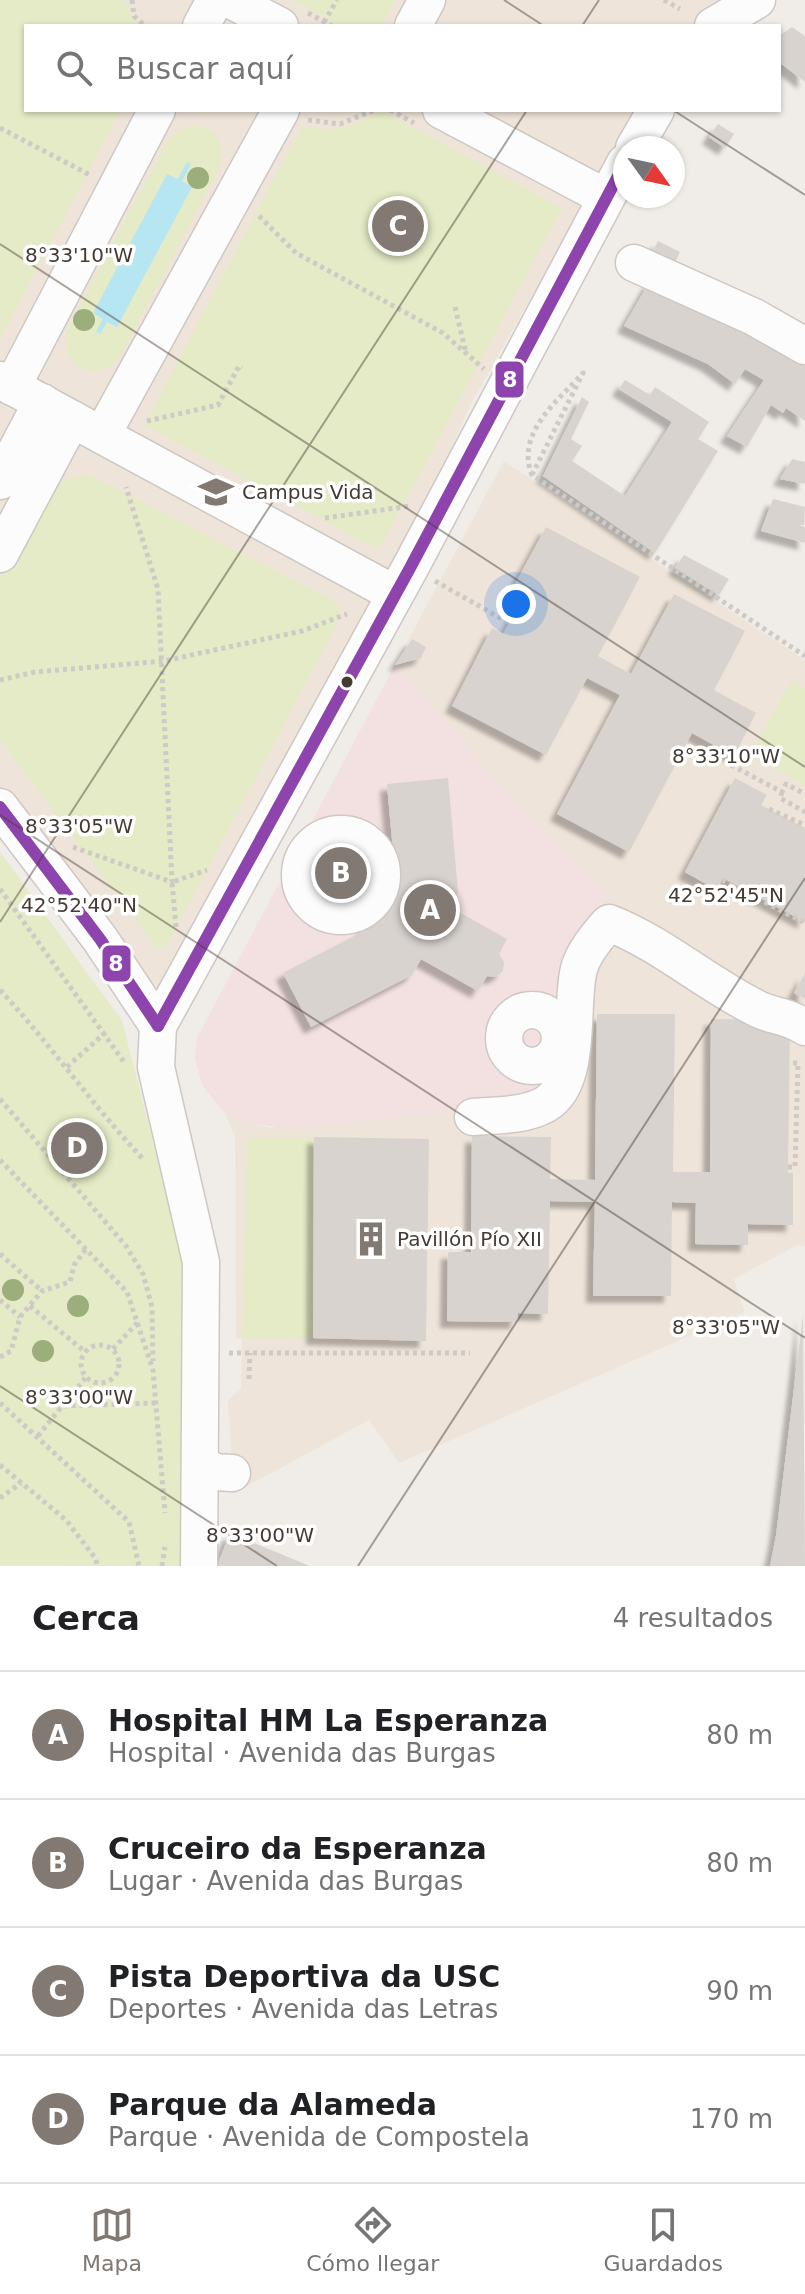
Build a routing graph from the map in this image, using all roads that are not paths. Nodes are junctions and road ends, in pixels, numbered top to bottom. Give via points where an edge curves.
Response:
1 (215, 0) edge
2 (231, 0) edge
3 (427, 0) edge
4 (757, 0) edge
5 (202, 24) edge
6 (276, 24) edge
7 (414, 24) edge
8 (716, 24) edge
9 (156, 112) edge
10 (445, 112) edge
11 (655, 112) edge
12 (298, 116) edge
13 (641, 136) edge
14 (613, 183) edge
15 (605, 197) junction
16 (634, 263) dead end
17 (805, 346) edge
18 (45, 405) edge
19 (0, 481) edge
20 (0, 554) edge
21 (395, 594) junction
22 (0, 807) edge
23 (158, 1026) junction
24 (805, 1027) edge
25 (473, 1117) dead end
26 (199, 1566) edge

1 - 5 street
2 - 6 street
3 - 7 street
4 - 8 street
9 - 18 street via 116,188
10 - 15 street
11 - 13 street
12 - 18 street
14 - 15 street
15 - 21 street
16 - 17 street
18 - 19 street
18 - 20 street
18 - 21 street via 137,449
21 - 23 street via 285,842
22 - 23 street
23 - 26 street via 156,1067 200,1250 217,1468
24 - 25 street via 787,1015 756,1009 671,954 609,923 579,970 573,1044 556,1094 540,1107

